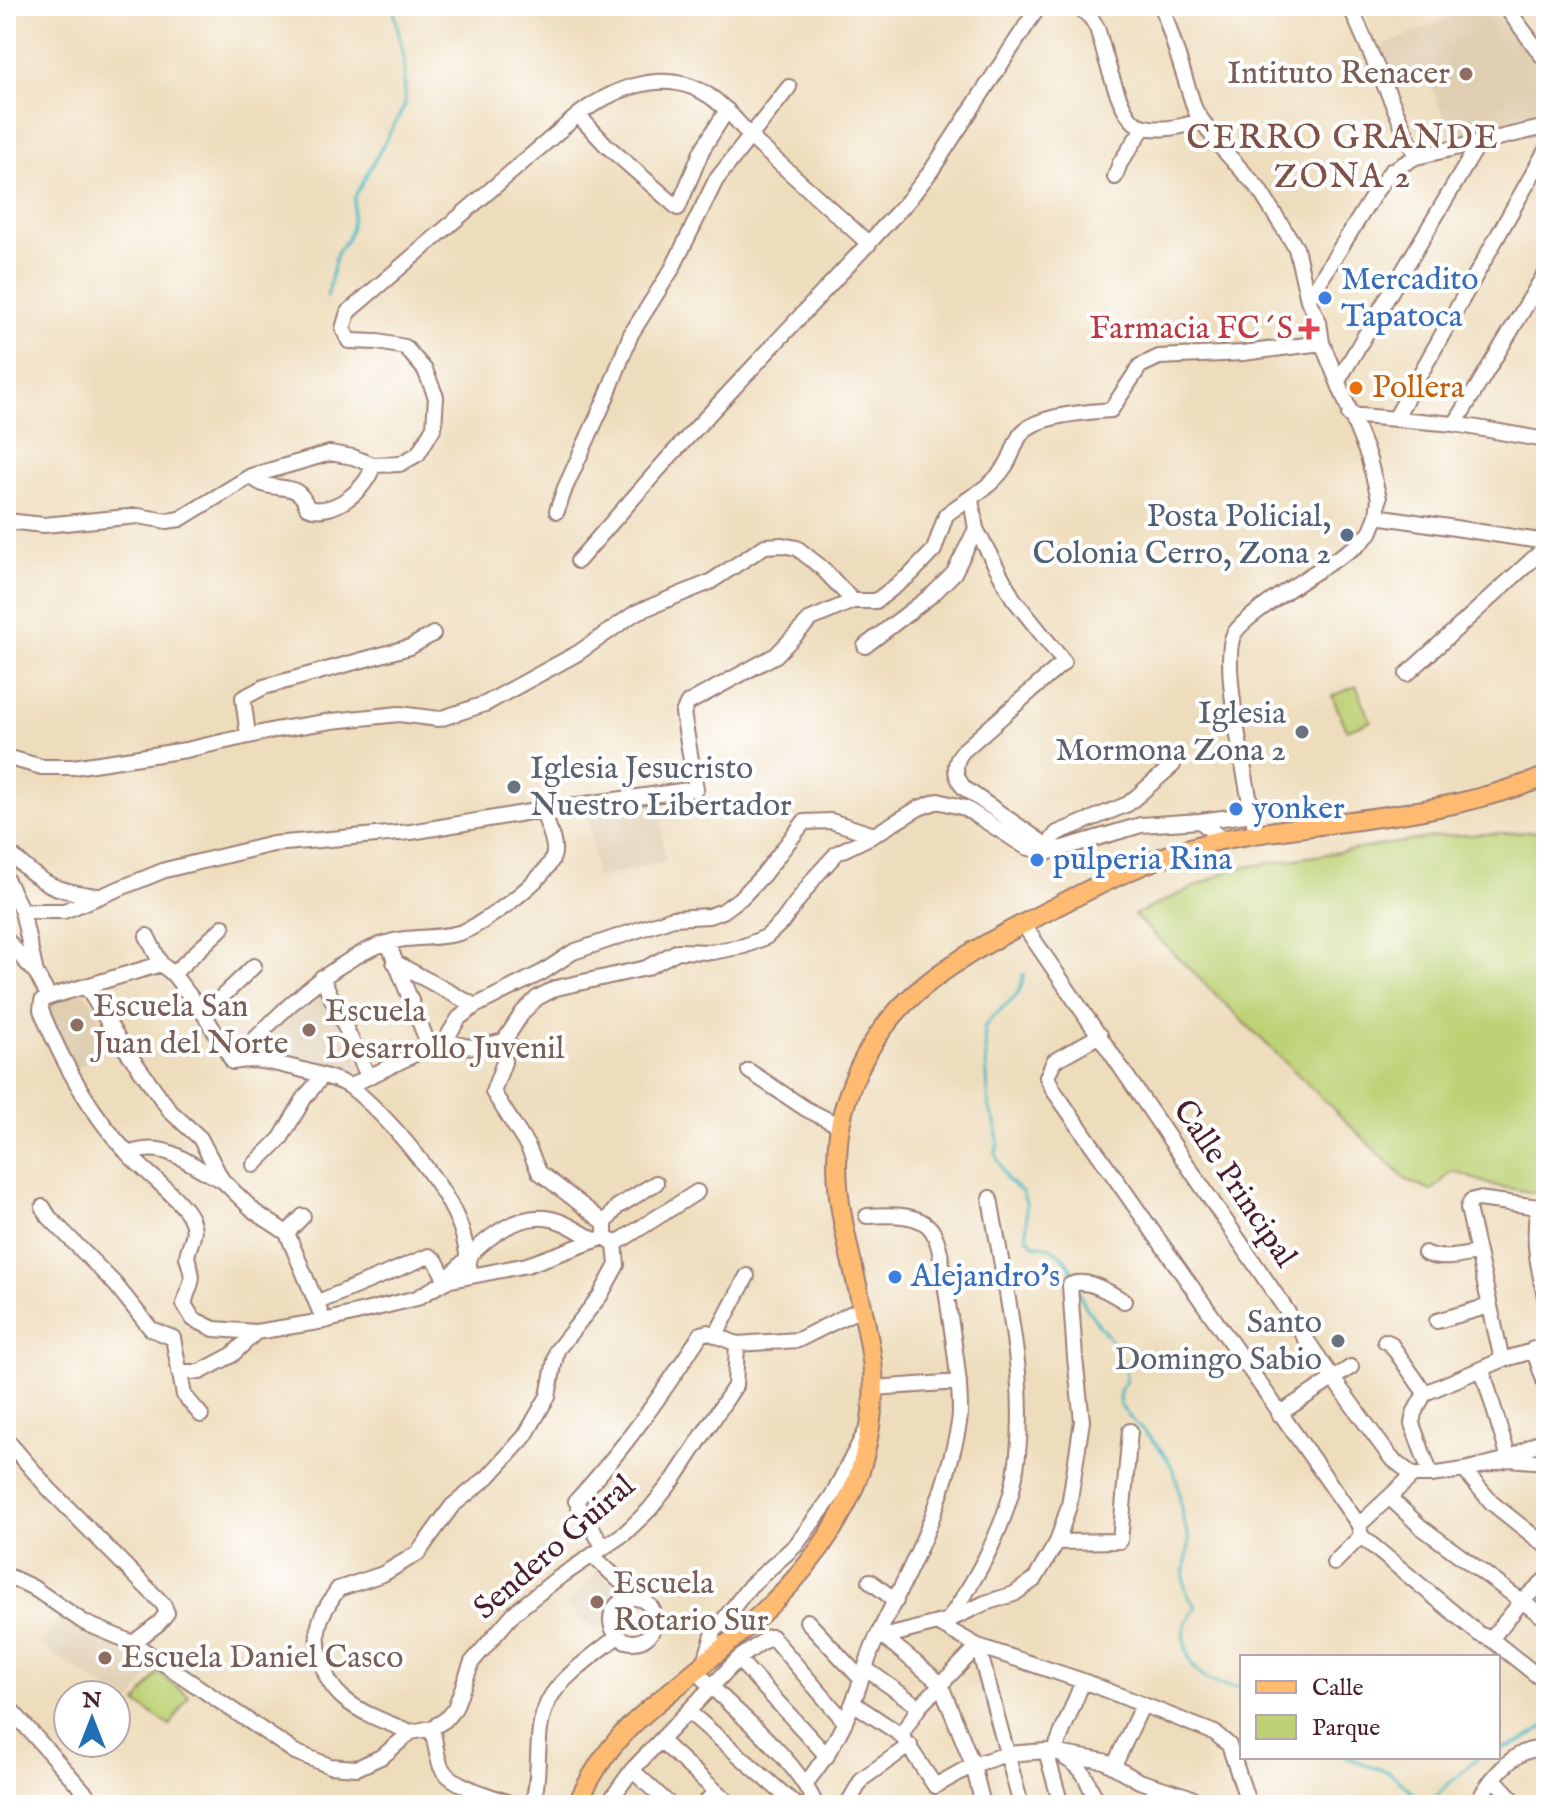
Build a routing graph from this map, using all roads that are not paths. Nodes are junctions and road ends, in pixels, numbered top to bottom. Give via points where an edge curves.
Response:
1 (1039, 6) edge
2 (1078, 6) edge
3 (1162, 6) edge
4 (1350, 6) edge
5 (1505, 6) edge
6 (1546, 61) edge
7 (789, 87) dead end
8 (727, 110) junction
9 (578, 115) junction
10 (1201, 121) junction
11 (1144, 127) junction
12 (1546, 127) edge
13 (749, 136) junction
14 (1479, 143) junction
15 (1546, 150) edge
16 (1416, 157) junction
17 (1115, 177) dead end
18 (869, 244) junction
19 (1546, 272) edge
20 (1308, 300) junction
21 (1322, 343) junction
22 (1338, 381) junction
23 (1349, 415) junction
24 (1396, 417) junction
25 (1455, 424) junction
26 (1546, 440) edge
27 (373, 465) junction
28 (251, 476) junction
29 (971, 500) junction
30 (557, 511) dead end
31 (1377, 516) junction
32 (6, 521) edge
33 (976, 529) junction
34 (1546, 544) edge
35 (578, 561) dead end
36 (853, 601) junction
37 (433, 634) dead end
38 (865, 646) dead end
39 (1407, 674) dead end
40 (248, 735) junction
41 (6, 757) edge
42 (1173, 765) dead end
43 (1546, 776) edge
44 (542, 810) junction
45 (1253, 814) junction
46 (1200, 821) junction
47 (1256, 834) junction
48 (874, 835) junction
49 (1223, 840) junction
50 (6, 850) edge
51 (1046, 850) junction
52 (6, 879) edge
53 (98, 896) junction
54 (22, 911) junction
55 (1023, 924) junction
56 (223, 927) dead end
57 (147, 936) dead end
58 (6, 939) edge
59 (388, 943) junction
60 (394, 962) junction
61 (161, 964) junction
62 (254, 966) dead end
63 (36, 973) junction
64 (173, 974) junction
65 (322, 977) junction
66 (86, 986) junction
67 (49, 997) junction
68 (475, 1006) junction
69 (204, 1014) junction
70 (1100, 1035) junction
71 (446, 1039) junction
72 (504, 1041) junction
73 (429, 1046) junction
74 (233, 1062) junction
75 (749, 1071) dead end
76 (368, 1076) junction
77 (322, 1077) junction
78 (350, 1086) junction
79 (840, 1126) junction
80 (128, 1154) junction
81 (254, 1165) dead end
82 (222, 1180) junction
83 (656, 1183) dead end
84 (697, 1192) dead end
85 (990, 1198) dead end
86 (43, 1207) dead end
87 (1542, 1207) edge
88 (303, 1216) dead end
89 (867, 1216) dead end
90 (287, 1233) junction
91 (605, 1236) junction
92 (1425, 1253) dead end
93 (1476, 1253) junction
94 (467, 1257) junction
95 (471, 1275) junction
96 (747, 1276) dead end
97 (446, 1281) junction
98 (1124, 1301) dead end
99 (1546, 1301) edge
100 (318, 1302) junction
101 (1489, 1306) junction
102 (862, 1308) junction
103 (193, 1319) junction
104 (324, 1321) junction
105 (1437, 1321) dead end
106 (256, 1332) junction
107 (716, 1335) junction
108 (173, 1338) junction
109 (1385, 1341) dead end
110 (737, 1344) junction
111 (1540, 1348) edge
112 (1502, 1360) junction
113 (1351, 1367) dead end
114 (1482, 1369) junction
115 (179, 1372) junction
116 (1334, 1380) junction
117 (959, 1382) junction
118 (1546, 1386) edge
119 (874, 1388) junction
120 (1425, 1393) junction
121 (1279, 1414) junction
122 (201, 1415) dead end
123 (869, 1425) junction
124 (1130, 1431) dead end
125 (1546, 1438) edge
126 (6, 1439) edge
127 (1509, 1459) junction
128 (1546, 1462) edge
129 (1464, 1470) junction
130 (1413, 1475) junction
131 (1431, 1475) junction
132 (1390, 1498) junction
133 (1360, 1530) junction
134 (1057, 1542) junction
135 (1546, 1546) edge
136 (598, 1552) junction
137 (1334, 1563) dead end
138 (6, 1575) edge
139 (1546, 1579) edge
140 (870, 1581) dead end
141 (638, 1598) junction
142 (896, 1601) junction
143 (1522, 1601) junction
144 (1546, 1619) edge
145 (807, 1621) dead end
146 (943, 1621) junction
147 (618, 1636) junction
148 (880, 1638) junction
149 (1491, 1639) junction
150 (133, 1643) junction
151 (978, 1646) junction
152 (738, 1659) junction
153 (701, 1666) junction
154 (864, 1674) junction
155 (1083, 1681) junction
156 (1544, 1681) dead end
157 (940, 1683) junction
158 (711, 1688) junction
159 (853, 1703) junction
160 (6, 1704) edge
161 (1142, 1706) junction
162 (919, 1707) junction
163 (689, 1712) junction
164 (845, 1722) junction
165 (432, 1728) junction
166 (411, 1732) junction
167 (905, 1740) junction
168 (661, 1741) junction
169 (1050, 1751) junction
170 (1543, 1752) edge
171 (1007, 1754) junction
172 (827, 1756) junction
173 (973, 1765) junction
174 (1114, 1766) junction
175 (632, 1770) junction
176 (1494, 1779) junction
177 (806, 1783) junction
178 (716, 1791) junction
179 (96, 1805) edge
180 (516, 1805) edge
181 (532, 1805) edge
182 (577, 1805) edge
183 (607, 1805) edge
184 (670, 1805) edge
185 (703, 1805) edge
186 (731, 1805) edge
187 (796, 1805) edge
188 (816, 1805) edge
189 (847, 1805) edge
190 (983, 1805) edge
191 (1021, 1805) edge
192 (1061, 1805) edge
193 (1102, 1805) edge
194 (1204, 1805) edge
195 (1249, 1805) edge
196 (1477, 1805) edge
197 (1518, 1805) edge

1 - 18 street via 931,171
2 - 11 street via 1097,28 1125,112
3 - 10 street
4 - 16 street
5 - 6 street
7 - 13 street
8 - 9 street via 702,93 660,81 617,90
8 - 9 street via 702,150 678,208
8 - 13 street
9 - 27 street via 348,312 343,329 349,341 405,347 425,370 436,397 434,427 418,454 400,464
10 - 11 street via 1166,129
10 - 20 street via 1258,188 1296,248
11 - 17 street
12 - 14 street
13 - 18 street
13 - 30 street via 716,180 672,269 631,334
14 - 16 street
14 - 22 street
15 - 24 street
16 - 20 street via 1391,171
18 - 35 street
19 - 25 street
20 - 21 street
21 - 22 street
21 - 29 street via 1159,357 1140,366 1111,410 1045,420 1022,433 1005,468
22 - 23 street
23 - 24 street
23 - 31 street via 1371,468 1379,498
24 - 25 street
25 - 26 street
27 - 28 street via 330,453
27 - 28 street via 345,499 315,510 298,491 262,484
28 - 32 street via 180,519 138,516 44,525
29 - 33 street
29 - 36 street via 946,515 934,550 911,574 876,601
31 - 34 street
31 - 45 street via 1358,545 1250,617 1233,635 1228,663
33 - 38 street via 954,573
33 - 51 street via 1013,598 1064,662 963,751 957,778
34 - 39 street
36 - 40 street via 797,548 765,546 710,582 635,613 578,653 485,704 439,719 399,714
36 - 44 street via 811,619 776,655 688,703 683,713 696,789
37 - 40 street via 410,647 246,695
40 - 41 street via 73,767 42,767
42 - 51 street via 1128,804 1057,833
43 - 47 main road via 1454,806
44 - 53 street via 411,832 273,844 165,870
44 - 59 street via 553,858 501,911 463,933
45 - 46 street
45 - 47 street
46 - 49 street
46 - 51 street via 1141,825
47 - 49 main road
48 - 51 street via 938,801 965,808 1026,847
48 - 68 street via 831,821 804,822 763,875 723,911 673,918 573,952
48 - 72 street via 837,853 766,937 712,952 678,951 646,968 556,988 523,1012
49 - 55 main road via 1172,854
50 - 53 street via 54,888
52 - 54 street
53 - 54 street via 64,911
54 - 63 street
55 - 70 street, Calle Principal
55 - 79 main road via 946,968 903,1004 856,1075
56 - 64 street
57 - 61 street
58 - 63 street
59 - 60 street
59 - 65 street
60 - 68 street
60 - 73 street
61 - 64 street
61 - 66 street
62 - 69 street
63 - 67 street
64 - 69 street
65 - 74 street
65 - 76 street
66 - 67 street
66 - 82 street via 171,1112 200,1138
67 - 80 street via 41,1010 53,1038
68 - 71 street via 459,1018
69 - 74 street
70 - 116 street, Calle Principal
70 - 121 street via 1054,1061 1047,1077
71 - 72 street via 469,1048
71 - 73 street
72 - 91 street via 496,1096 539,1172
73 - 76 street
74 - 77 street via 250,1060
75 - 79 street
76 - 78 street
77 - 78 street
77 - 81 street via 281,1138
78 - 94 street via 433,1176 457,1219
79 - 102 main road via 838,1192
80 - 82 street via 146,1148 170,1151
80 - 103 street via 189,1215 195,1230 187,1257 193,1280 184,1304
82 - 90 street
83 - 91 street via 617,1207
84 - 91 street
85 - 146 street via 1018,1362 1020,1425 1011,1492 1001,1522 979,1575
86 - 108 street via 151,1329
87 - 93 street via 1471,1201
87 - 99 street via 1534,1252
88 - 90 street
89 - 117 street via 915,1217 938,1238
90 - 100 street
91 - 94 street via 536,1217 496,1234
91 - 95 street via 527,1265
91 - 166 street via 617,1265 557,1350 548,1396 525,1436 452,1506 418,1553 383,1574 338,1589 321,1618 322,1662 329,1681 358,1708
92 - 93 street via 1450,1258
93 - 101 street
94 - 95 street
94 - 97 street
95 - 97 street
96 - 107 street
97 - 100 street via 429,1256
97 - 104 street via 417,1298
98 - 134 street via 1084,1283 1070,1285 1082,1421 1069,1506
100 - 104 street
101 - 105 street
101 - 112 street
102 - 110 street via 798,1340
102 - 119 main road
103 - 106 street via 214,1329
103 - 108 street
104 - 106 street
106 - 115 street via 232,1355 200,1372
107 - 110 street
107 - 136 street via 701,1334 648,1415 576,1501
108 - 115 street
109 - 120 street
110 - 136 street, Sendero Guiral via 735,1386 727,1401 649,1510
111 - 112 street
111 - 118 street
112 - 114 street
113 - 116 street
114 - 120 street
114 - 127 street
115 - 122 street via 184,1395
116 - 121 street
116 - 130 street, Calle Principal via 1391,1458
117 - 119 street
117 - 142 street via 960,1414 940,1501
119 - 123 main road
120 - 131 street via 1412,1424
121 - 133 street
123 - 153 street via 832,1496 796,1545 750,1586 714,1632
123 - 153 main road via 857,1479 825,1543 795,1583
124 - 134 street via 1120,1541
125 - 127 street
126 - 150 street via 163,1604 167,1613
127 - 128 street
127 - 129 street
129 - 131 street
129 - 135 street via 1492,1503
130 - 131 street
130 - 132 street
132 - 133 street
132 - 143 street
133 - 137 street
133 - 149 street
134 - 146 street via 1030,1585
136 - 141 street
136 - 165 street, Sendero Guiral via 503,1625 472,1662 455,1708
138 - 150 street via 85,1623
139 - 143 street
140 - 142 street
141 - 147 street via 623,1599 613,1609 611,1623
141 - 147 street via 653,1610 652,1630 637,1641
142 - 148 street
143 - 144 street
143 - 149 street
145 - 154 street
146 - 148 street
146 - 151 street
147 - 181 street via 548,1700
148 - 154 street
148 - 157 street
149 - 156 street
150 - 166 street via 275,1740 330,1766 357,1768 383,1756
151 - 155 street
151 - 157 street
151 - 171 street
152 - 158 street
152 - 164 street via 772,1637
152 - 172 street
153 - 158 street
153 - 182 main road via 631,1723 596,1766
154 - 159 street
154 - 162 street
155 - 161 street
155 - 169 street
157 - 162 street
157 - 173 street
158 - 163 street
158 - 177 street via 785,1756
159 - 164 street
159 - 167 street
160 - 179 street
161 - 174 street
161 - 195 street via 1215,1733 1229,1745
162 - 167 street
163 - 168 street
163 - 187 street
164 - 172 street
165 - 166 street
165 - 180 street via 445,1774
167 - 173 street via 935,1786
167 - 189 street via 862,1779
168 - 175 street
168 - 178 street
169 - 171 street
169 - 174 street
169 - 192 street
169 - 193 street via 1079,1765
170 - 176 street via 1519,1754
171 - 173 street
171 - 191 street
172 - 177 street
173 - 190 street
174 - 194 street
175 - 183 street
175 - 184 street
176 - 196 street
176 - 197 street
177 - 188 street
178 - 185 street
178 - 186 street

